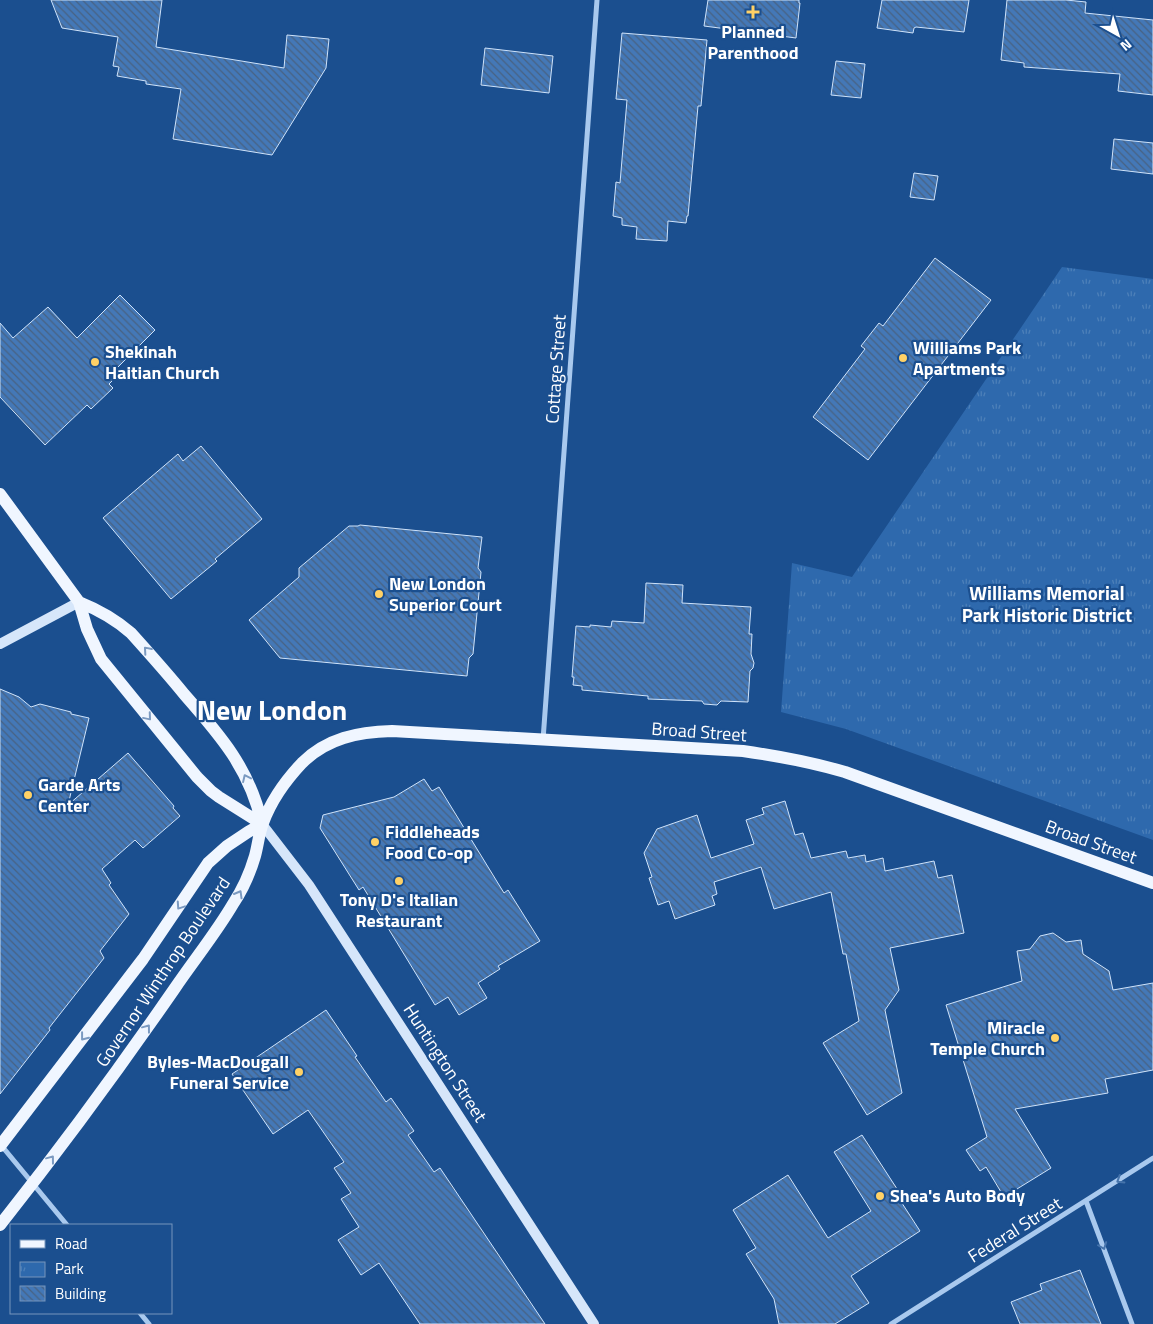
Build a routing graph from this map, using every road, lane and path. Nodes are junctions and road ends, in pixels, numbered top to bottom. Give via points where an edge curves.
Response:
1 (597, 0) edge
2 (0, 494) edge
3 (79, 602) junction
4 (0, 644) edge
5 (543, 740) junction
6 (262, 824) junction
7 (1153, 883) edge
8 (0, 1145) edge
9 (1153, 1158) edge
10 (32, 1183) junction
11 (1086, 1201) junction
12 (66, 1224) edge
13 (0, 1225) edge
14 (141, 1314) edge
15 (149, 1324) edge
16 (594, 1324) edge
17 (891, 1324) edge
18 (1132, 1324) edge

1 - 5 street, Cottage Street
2 - 3 main road, Huntington Street
3 - 4 main road
3 -> 6 main road, Huntington Street via 101,659 142,711 211,791
6 -> 3 main road, Huntington Street via 245,774 221,737 132,633 104,612
5 - 6 main road, Broad Street via 392,731 348,736 323,746 304,762 280,790
5 - 7 main road, Broad Street via 743,751 812,763
6 -> 8 main road, Governor Winthrop Boulevard via 227,846 208,864 143,959
10 -> 6 main road, Governor Winthrop Boulevard via 153,1020 232,905 248,877
6 - 16 main road, Huntington Street via 309,885
8 - 10 street
9 -> 11 street, Federal Street
10 - 12 street
10 - 13 main road, Governor Winthrop Boulevard
11 - 17 street, Federal Street
11 -> 18 street
14 - 15 street

